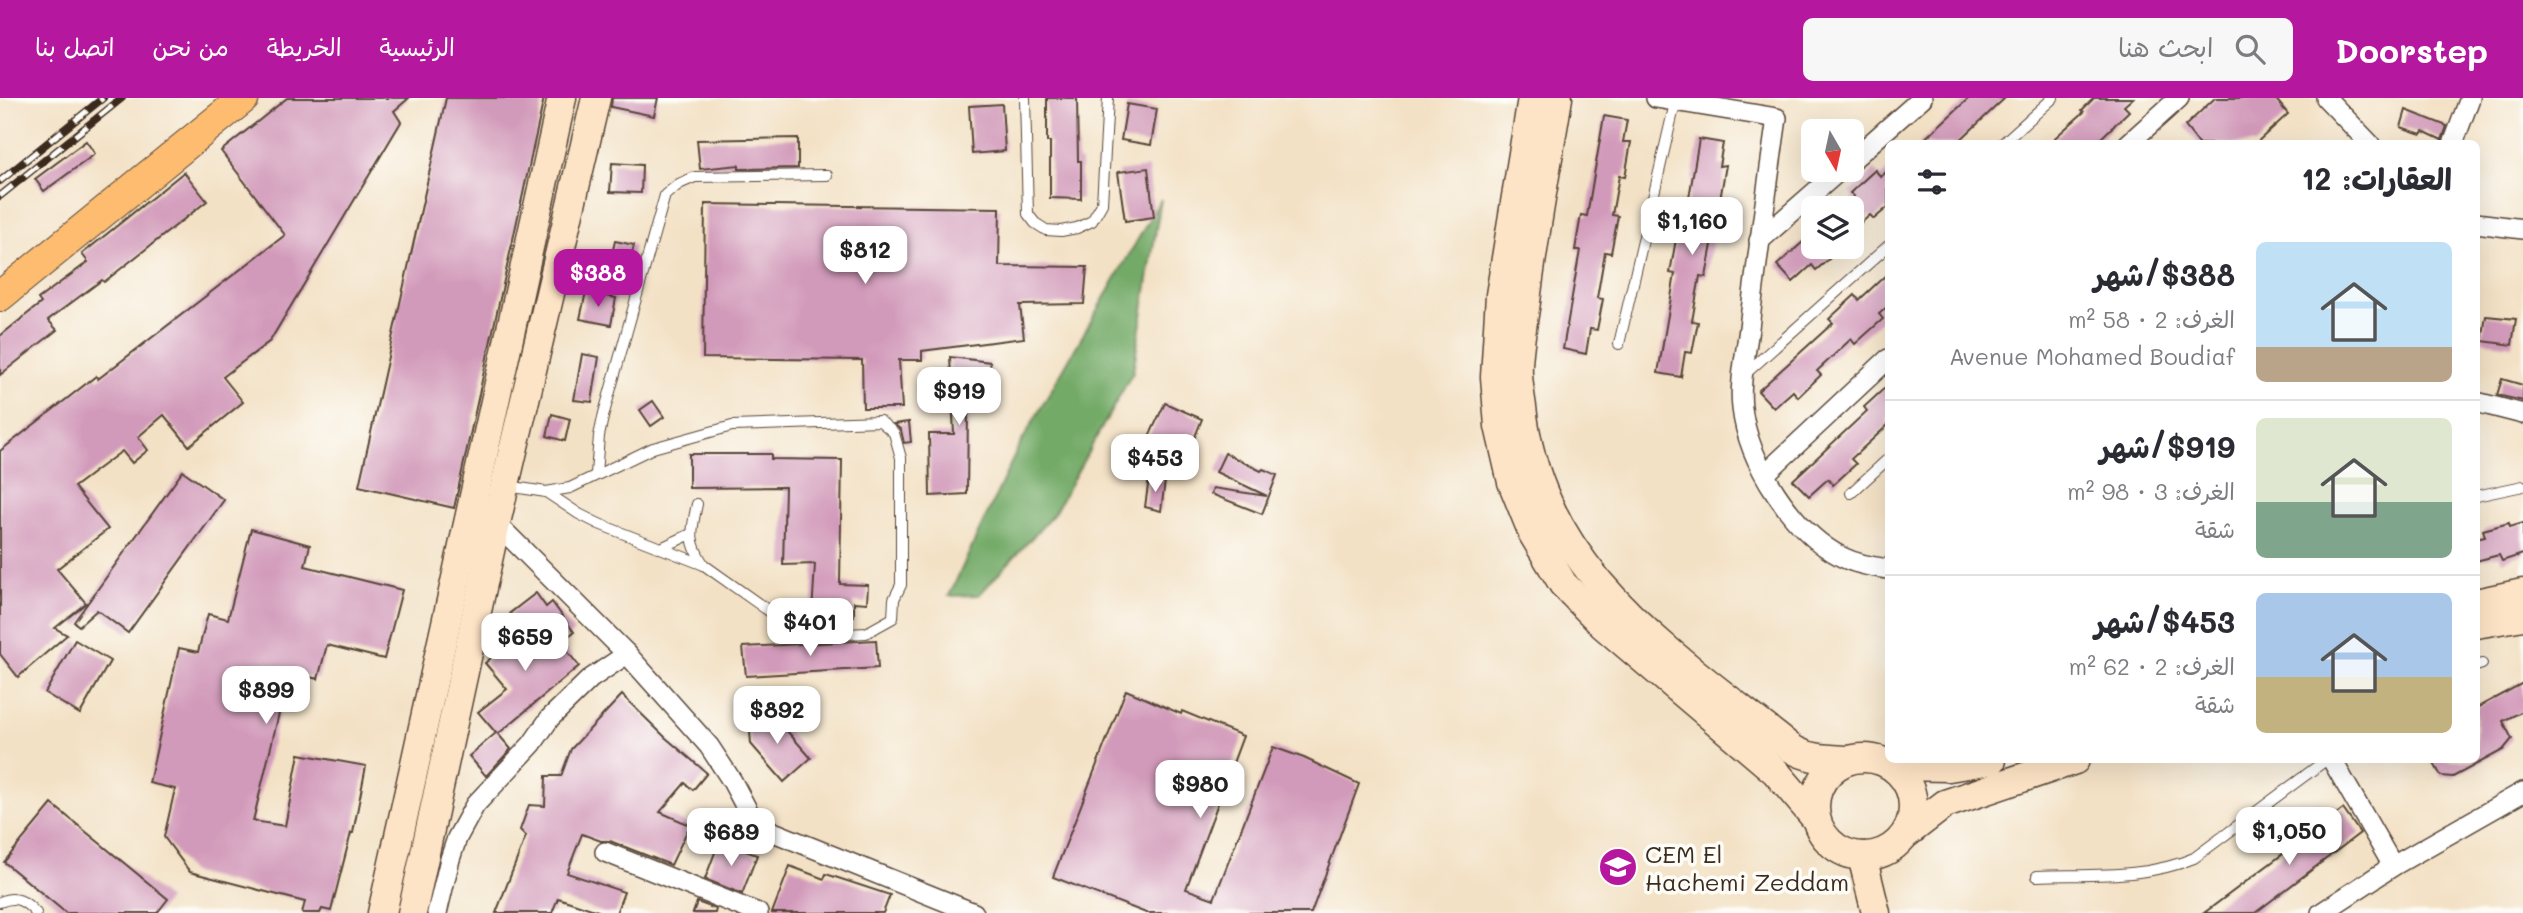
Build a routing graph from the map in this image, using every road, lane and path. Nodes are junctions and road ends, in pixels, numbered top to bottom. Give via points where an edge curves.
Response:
1 (212, 98) edge
2 (244, 98) edge
3 (562, 98) edge
4 (596, 98) edge
5 (1024, 98) edge
6 (1108, 98) edge
7 (1532, 98) edge
8 (1558, 98) edge
9 (1780, 98) edge
10 (1922, 98) edge
11 (2053, 98) edge
12 (2179, 98) edge
13 (2326, 98) edge
14 (2470, 98) edge
15 (1669, 99) edge
16 (1777, 118) junction
17 (2006, 140) edge
18 (2132, 140) edge
19 (2366, 140) edge
20 (2454, 140) edge
21 (1864, 149) edge
22 (827, 175) dead end
23 (1826, 182) edge
24 (2480, 224) edge
25 (2523, 229) edge
26 (1759, 241) junction
27 (1885, 249) edge
28 (0, 275) edge
29 (0, 296) edge
30 (1619, 344) dead end
31 (1885, 362) edge
32 (1744, 376) junction
33 (2480, 403) edge
34 (2523, 414) edge
35 (1885, 462) edge
36 (596, 474) junction
37 (1765, 474) junction
38 (505, 485) junction
39 (2523, 486) edge
40 (546, 492) junction
41 (1851, 493) dead end
42 (2480, 495) edge
43 (697, 504) dead end
44 (496, 523) junction
45 (691, 534) junction
46 (661, 548) junction
47 (704, 565) junction
48 (1885, 569) edge
49 (2523, 593) edge
50 (2480, 602) edge
51 (2523, 615) edge
52 (2480, 623) edge
53 (626, 654) junction
54 (1847, 760) junction
55 (1885, 762) edge
56 (1887, 763) edge
57 (1974, 763) edge
58 (2066, 763) edge
59 (2322, 763) edge
60 (2334, 763) edge
61 (1893, 766) junction
62 (2523, 792) edge
63 (1816, 818) junction
64 (1906, 834) junction
65 (605, 852) dead end
66 (1862, 856) junction
67 (2393, 866) junction
68 (2037, 876) dead end
69 (0, 902) edge
70 (36, 913) edge
71 (382, 913) edge
72 (412, 913) edge
73 (438, 913) edge
74 (758, 913) edge
75 (974, 913) edge
76 (1876, 913) edge
77 (2320, 913) edge

1 - 28 main road
2 - 29 main road
3 - 71 main road
4 - 38 main road
5 - 6 lane via 1028,214 1046,230 1061,232 1093,221 1102,204
7 - 63 main road via 1500,295 1494,377 1512,482 1533,534 1563,584 1603,625 1776,771
8 - 54 main road via 1517,366 1525,434 1540,490 1567,542 1603,589 1647,633 1802,755
9 - 16 street
10 - 21 street
11 - 17 lane
12 - 18 street
13 - 19 street
14 - 20 street
15 - 16 street
15 - 30 lane
16 - 26 street
22 - 36 lane via 695,177 665,194 604,413
23 - 26 street
24 - 25 street
26 - 32 street
27 - 32 lane
31 - 37 street
32 - 37 street via 1741,406
33 - 34 street
35 - 41 lane
36 - 40 lane via 570,488
36 - 47 lane via 653,448 732,426 880,421 894,433 901,458 901,585 894,599 893,618 866,633 797,631
37 - 48 street via 1786,509 1816,539 1842,557
38 - 40 lane
38 - 44 main road
39 - 42 lane
40 - 46 lane via 599,524
43 - 45 lane
44 - 53 street
44 - 72 main road
45 - 46 lane
45 - 47 lane
46 - 47 lane
49 - 50 main road
51 - 52 main road
53 - 73 street via 590,679 550,718 524,754 475,805 457,838
53 - 75 street via 709,746 750,815 766,829
54 - 55 main road via 1863,757
54 - 63 main road via 1831,769 1820,784
56 - 61 main road
57 - 61 main road
58 - 64 main road via 1945,804
59 - 68 lane via 2194,858 2171,868
60 - 67 street
61 - 64 main road via 1913,797
62 - 67 street
63 - 66 main road via 1833,845
64 - 66 main road via 1887,850
65 - 74 street
66 - 76 main road
67 - 77 street
69 - 70 lane via 18,899

